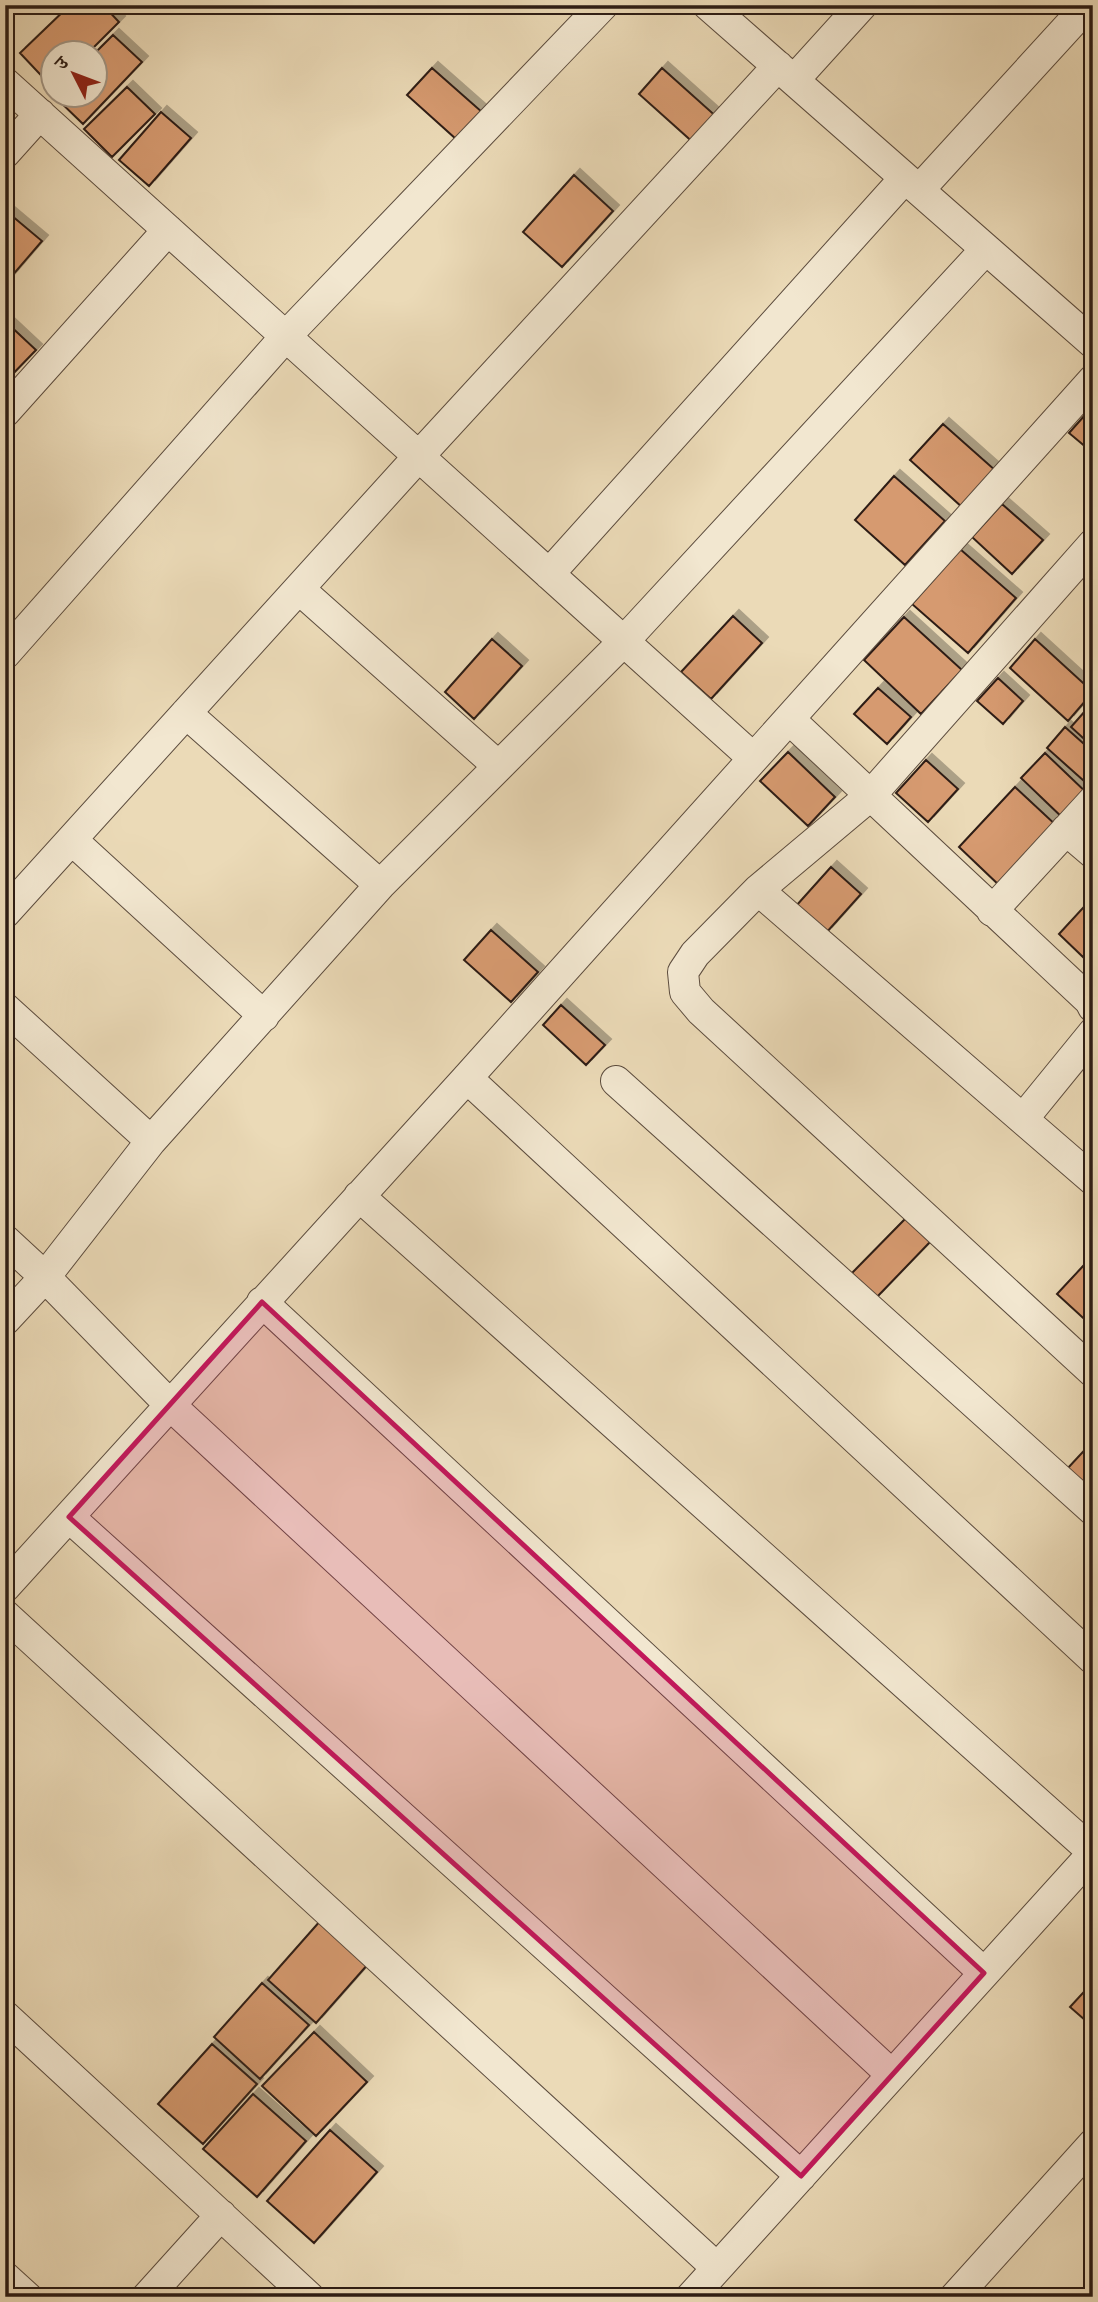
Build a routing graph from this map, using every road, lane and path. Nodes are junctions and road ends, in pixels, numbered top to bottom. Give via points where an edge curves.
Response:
1 (603, 5) edge
2 (862, 5) edge
3 (1088, 5) edge
4 (715, 7) edge
5 (786, 73) junction
6 (5, 83) edge
7 (40, 114) junction
8 (5, 153) edge
9 (912, 184) junction
10 (168, 230) junction
11 (986, 248) junction
12 (286, 336) junction
13 (1093, 343) edge
14 (1093, 380) edge
15 (5, 412) edge
16 (419, 456) junction
17 (1093, 544) edge
18 (549, 574) junction
19 (299, 589) junction
20 (624, 641) junction
21 (5, 654) edge
22 (186, 713) junction
23 (789, 719) junction
24 (753, 758) junction
25 (497, 765) junction
26 (870, 796) junction
27 (1093, 801) edge
28 (1066, 830) junction
29 (72, 840) junction
30 (1093, 853) edge
31 (380, 885) junction
32 (758, 890) junction
33 (992, 911) junction
34 (5, 913) edge
35 (1093, 1007) edge
36 (5, 1008) edge
37 (264, 1016) junction
38 (1093, 1033) edge
39 (467, 1078) junction
40 (616, 1081) dead end
41 (1023, 1119) junction
42 (151, 1141) junction
43 (1093, 1180) edge
44 (359, 1196) junction
45 (5, 1240) edge
46 (45, 1277) junction
47 (262, 1303) junction
48 (5, 1320) edge
49 (1093, 1372) edge
50 (170, 1405) junction
51 (1093, 1510) edge
52 (69, 1517) junction
53 (5, 1587) edge
54 (5, 1615) edge
55 (1093, 1659) edge
56 (1093, 1853) edge
57 (984, 1973) junction
58 (5, 2015) edge
59 (892, 2075) junction
60 (1093, 2144) edge
61 (801, 2176) junction
62 (221, 2215) junction
63 (717, 2268) junction
64 (5, 2277) edge
65 (27, 2297) edge
66 (148, 2297) edge
67 (309, 2297) edge
68 (691, 2297) edge
69 (955, 2297) edge

1 - 12 street
2 - 5 street
3 - 9 street
4 - 5 street
5 - 9 street
5 - 16 street
6 - 7 street
7 - 8 street
7 - 10 street
9 - 11 street
9 - 18 street
10 - 12 street
10 - 15 street
11 - 13 street
11 - 20 street
12 - 16 street
12 - 21 street
14 - 23 street
16 - 18 street
16 - 19 street
17 - 26 street
18 - 20 street
19 - 22 street
19 - 25 street
20 - 24 street
20 - 25 street
22 - 29 street
22 - 31 street
23 - 24 street
23 - 26 street
24 - 39 street
25 - 31 street
26 - 32 street
26 - 33 street
27 - 28 street
28 - 30 street
28 - 33 street
29 - 34 street
29 - 37 street
31 - 37 street
32 - 41 street
32 - 49 street via 695,954 683,972 685,992
33 - 35 street
36 - 42 street
37 - 42 street
38 - 41 street
39 - 44 street
39 - 55 street
40 - 51 street
41 - 43 street
42 - 46 street
44 - 47 street
44 - 56 street
45 - 46 street
46 - 48 street
46 - 50 street
47 - 50 street
47 - 57 street
50 - 52 street
50 - 59 street
52 - 53 street
52 - 61 street
54 - 63 street
56 - 57 street
57 - 59 street
58 - 62 street
59 - 61 street
60 - 69 street
61 - 63 street
62 - 66 street
62 - 67 street
63 - 68 street
64 - 65 street

